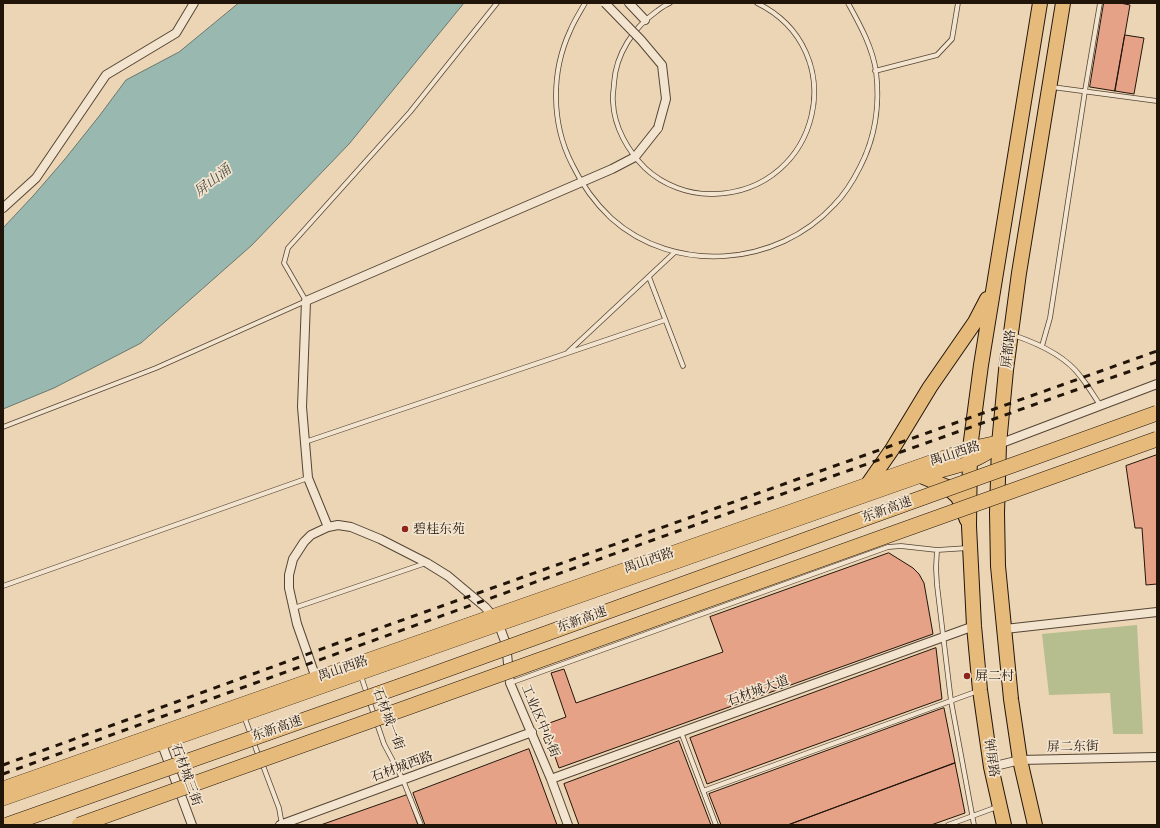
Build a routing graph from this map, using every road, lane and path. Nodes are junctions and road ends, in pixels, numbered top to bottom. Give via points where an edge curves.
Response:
1 (189, 3) edge
2 (194, 3) edge
3 (498, 3) edge
4 (585, 3) edge
5 (605, 3) edge
6 (629, 3) edge
7 (670, 3) edge
8 (757, 3) edge
9 (848, 3) edge
10 (958, 3) edge
11 (1040, 3) edge
12 (1063, 3) edge
13 (1100, 3) edge
14 (645, 20) junction
15 (876, 71) junction
16 (1049, 86) junction
17 (1085, 91) junction
18 (1157, 102) edge
19 (635, 157) junction
20 (580, 182) junction
21 (3, 208) edge
22 (676, 252) junction
23 (648, 276) junction
24 (994, 286) junction
25 (306, 301) junction
26 (665, 320) junction
27 (1011, 335) junction
28 (1042, 346) junction
29 (566, 353) junction
30 (683, 366) dead end
31 (1157, 384) edge
32 (1101, 406) junction
33 (1157, 413) edge
34 (3, 427) edge
35 (1157, 439) edge
36 (305, 442) junction
37 (999, 444) junction
38 (971, 454) junction
39 (921, 476) junction
40 (308, 478) junction
41 (868, 484) junction
42 (969, 526) junction
43 (328, 527) junction
44 (970, 547) junction
45 (937, 550) junction
46 (427, 563) junction
47 (3, 586) edge
48 (293, 608) junction
49 (1157, 612) edge
50 (496, 620) junction
51 (974, 626) junction
52 (1005, 629) junction
53 (944, 637) junction
54 (358, 669) junction
55 (317, 683) junction
56 (510, 683) junction
57 (980, 690) junction
58 (951, 701) junction
59 (241, 710) junction
60 (681, 731) junction
61 (532, 732) junction
62 (160, 739) junction
63 (1157, 757) edge
64 (1020, 760) junction
65 (991, 767) junction
66 (551, 779) junction
67 (404, 780) junction
68 (3, 788) edge
69 (703, 791) junction
70 (3, 799) edge
71 (1000, 806) junction
72 (972, 816) junction
73 (6, 825) edge
74 (79, 825) edge
75 (192, 825) edge
76 (281, 825) edge
77 (421, 825) edge
78 (568, 825) edge
79 (716, 825) edge
80 (948, 825) edge
81 (974, 825) edge
82 (1004, 825) edge
83 (1035, 825) edge

1 - 2 lane
2 - 21 street via 176,33 106,75 36,178
3 - 25 lane via 410,112 288,248 284,263
4 - 20 lane via 570,31 560,61 556,92 558,123 566,154
5 - 19 street, bridge via 642,40 662,65 666,99 658,128
6 - 14 street
7 - 14 lane
8 - 19 lane via 769,9 789,27 804,49 813,74 814,101 809,128 796,152 778,172 756,186 730,194 704,195 677,189 654,176
9 - 15 lane via 866,35
10 - 15 lane via 952,39 937,55
11 - 24 highway, 屏都路
12 - 16 highway, 屏都路
13 - 17 lane
14 - 19 lane via 626,43 614,79 613,102 620,131
15 - 22 lane via 875,121 865,156 852,182 813,225 788,240 761,251 733,256 704,257
16 - 17 lane
16 - 27 highway, 屏都路
17 - 18 lane
17 - 28 lane via 1050,318
19 - 20 street
20 - 22 lane via 612,219 631,233
20 - 25 street
22 - 23 lane
23 - 26 lane
23 - 29 lane
24 - 38 highway, 屏都路 via 980,365
24 - 41 highway via 976,322 930,387
25 - 34 lane via 156,368
25 - 36 street via 302,407
26 - 29 lane
26 - 30 lane
27 - 28 lane
27 - 37 highway, 屏都路
28 - 32 lane via 1067,362 1081,376
29 - 36 lane
31 - 32 street
32 - 37 street
33 - 73 highway, 东新高速, bridge
35 - 74 highway, 东新高速, bridge
36 - 40 street
37 - 38 main road, 禺山西路 via 993,443
37 - 52 highway, 屏都路 via 998,566
38 - 39 main road, 禺山西路
38 - 41 main road, 禺山西路
38 - 42 highway, 屏都路
39 - 42 highway via 947,487 958,497
39 - 50 main road, 禺山西路
40 - 43 street
40 - 47 lane
41 - 50 main road, 禺山西路
42 - 44 highway, 屏都路
43 - 46 street via 338,524 363,531
43 - 48 street via 311,535 294,559 289,574
44 - 45 lane
44 - 51 highway, 屏都路
45 - 53 lane via 936,568
45 - 56 lane via 888,547
46 - 48 lane
46 - 50 street via 448,576 485,607
48 - 55 street via 296,624
49 - 52 street
50 - 54 main road, 禺山西路
50 - 56 street, 工业区中心街 via 506,644
51 - 53 street, 石材城大道
51 - 57 highway, 屏都路
52 - 64 highway, 屏都路
53 - 58 lane
53 - 60 street, 石材城大道
54 - 55 main road, 禺山西路
54 - 67 lane, 石材城一街 via 384,744
55 - 59 main road, 禺山西路
56 - 61 street, 工业区中心街
57 - 58 lane
57 - 65 highway, 钟屏路
58 - 69 lane
58 - 72 lane
59 - 62 main road, 禺山西路
59 - 76 lane via 279,808
60 - 66 street, 石材城大道
60 - 69 lane
61 - 66 street, 工业区中心街
61 - 67 street, 石材城西路
62 - 68 main road, 禺山西路
62 - 70 main road, 禺山西路
62 - 75 street, 石材城三街
63 - 64 street, 屏二东街
64 - 65 street, 屏二东街
64 - 83 highway
65 - 71 highway, 钟屏路
66 - 78 street, 工业区中心街
67 - 76 street, 石材城西路
67 - 77 lane, 石材城一街
69 - 79 lane
71 - 72 lane
71 - 82 highway, 钟屏路
72 - 80 lane
72 - 81 lane

